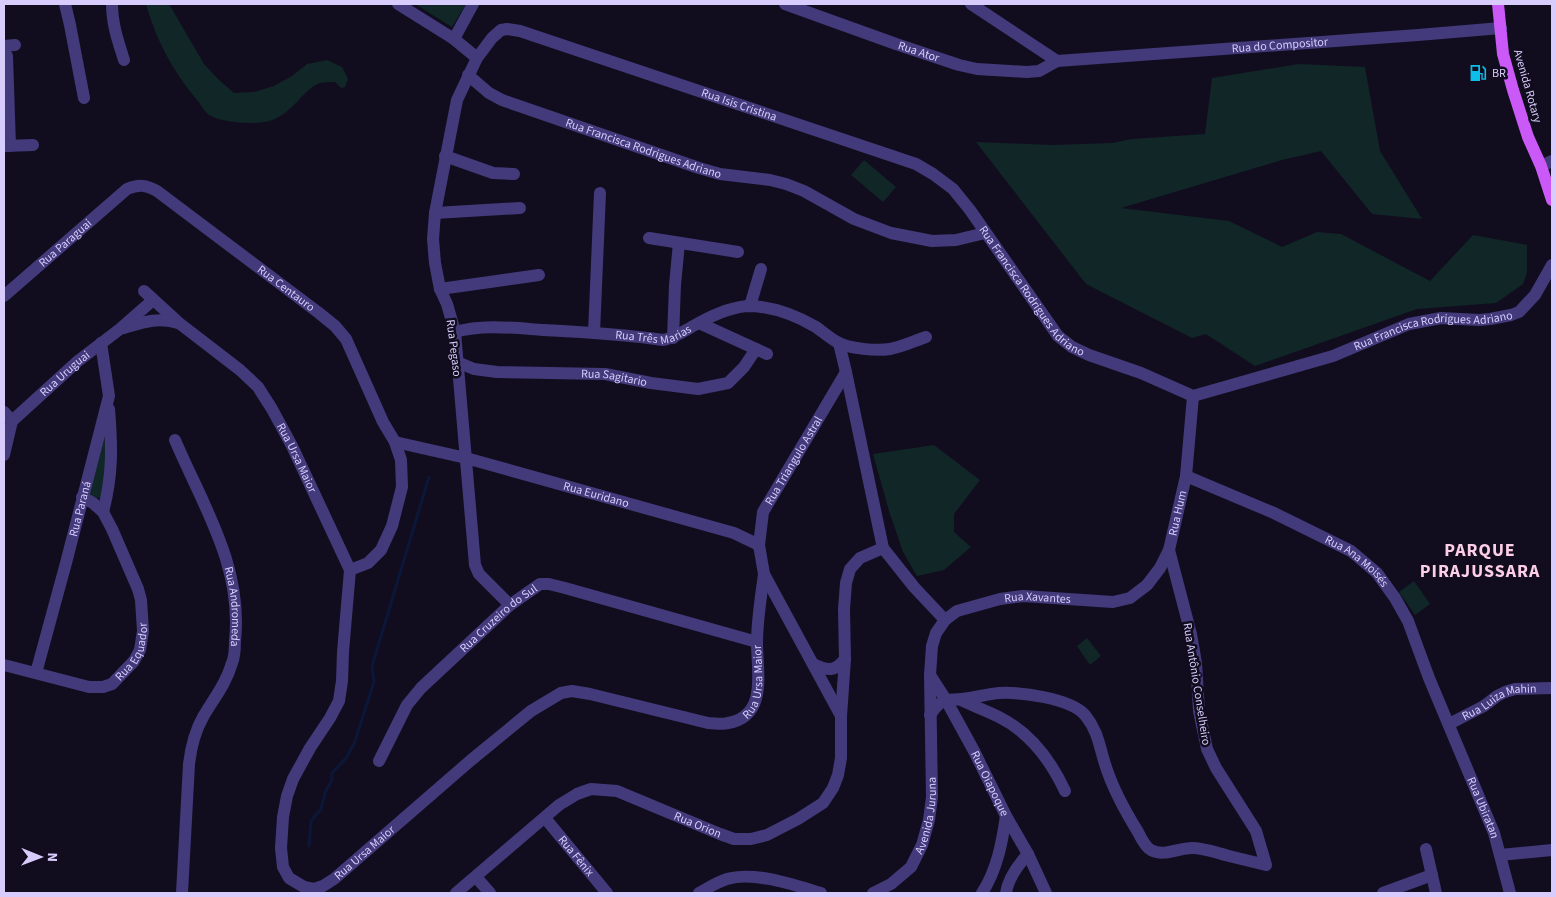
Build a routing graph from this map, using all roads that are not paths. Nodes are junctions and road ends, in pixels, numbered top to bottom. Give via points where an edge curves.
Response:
1 (65, 4) edge
2 (112, 4) edge
3 (398, 4) edge
4 (474, 4) edge
5 (785, 4) edge
6 (971, 4) edge
7 (1498, 4) edge
8 (1501, 28) junction
9 (454, 39) junction
10 (9, 49) edge
11 (478, 58) junction
12 (124, 60) dead end
13 (1057, 61) junction
14 (468, 75) junction
15 (84, 98) dead end
16 (33, 145) dead end
17 (7, 146) edge
18 (445, 156) junction
19 (1547, 164) edge
20 (514, 174) dead end
21 (127, 188) joint
22 (600, 193) dead end
23 (1552, 200) edge
24 (520, 208) dead end
25 (435, 213) junction
26 (985, 233) junction
27 (649, 238) dead end
28 (680, 243) junction
29 (738, 252) dead end
30 (1552, 265) edge
31 (761, 269) dead end
32 (539, 275) dead end
33 (440, 289) junction
34 (4, 296) edge
35 (149, 296) joint
36 (750, 306) junction
37 (179, 323) junction
38 (699, 323) junction
39 (120, 329) junction
40 (454, 332) junction
41 (594, 333) junction
42 (926, 337) dead end
43 (673, 338) junction
44 (102, 343) junction
45 (839, 343) junction
46 (457, 362) junction
47 (846, 372) junction
48 (108, 396) junction
49 (1193, 396) junction
50 (8, 417) edge
51 (175, 440) dead end
52 (395, 442) junction
53 (430, 450) junction
54 (4, 455) edge
55 (466, 458) junction
56 (401, 460) junction
57 (1186, 476) junction
58 (82, 497) junction
59 (103, 512) junction
60 (759, 545) junction
61 (883, 548) junction
62 (1169, 550) junction
63 (350, 570) junction
64 (764, 574) junction
65 (510, 605) junction
66 (945, 620) junction
67 (757, 642) junction
68 (845, 658) junction
69 (813, 664) junction
70 (4, 665) edge
71 (36, 673) junction
72 (930, 675) junction
73 (1552, 688) edge
74 (946, 700) junction
75 (961, 700) junction
76 (930, 715) junction
77 (841, 716) junction
78 (1449, 724) junction
79 (379, 761) dead end
80 (1065, 791) dead end
81 (1006, 816) junction
82 (545, 818) junction
83 (1426, 848) dead end
84 (1552, 850) edge
85 (1028, 854) junction
86 (1500, 855) junction
87 (1432, 875) junction
88 (476, 877) junction
89 (986, 888) edge
90 (1006, 890) edge
91 (1391, 892) edge
92 (182, 893) edge
93 (456, 893) edge
94 (490, 893) edge
95 (607, 893) edge
96 (699, 893) edge
97 (821, 893) edge
98 (873, 893) edge
99 (1046, 893) edge
100 (1436, 893) edge
101 (1510, 893) edge

1 - 15 street
2 - 12 street via 115,31
3 - 9 street
4 - 9 street
5 - 13 street, Rua Ator via 977,69 1039,71
6 - 13 street
7 - 8 main road, Avenida Rotary
8 - 13 street, Rua do Compositor
8 - 19 main road, Avenida Rotary via 1503,54 1528,137
9 - 11 street
10 - 17 street
11 - 14 street, Rua Pegaso
11 - 26 street, Rua Isis Cristina via 501,30 520,31 916,164 953,189
14 - 18 street, Rua Pegaso via 457,100
14 - 26 street, Rua Francisca Rodrigues Adriano via 502,100 699,168 786,184 854,219 890,233 932,241 956,240
16 - 17 street
18 - 20 street via 493,173
18 - 25 street, Rua Pegaso
19 - 23 main road, Avenida Rotary
21 - 34 street, Rua Paraguai
21 - 52 street, Rua Centauro via 139,185 157,191 335,326 346,339
22 - 41 street
24 - 25 street
25 - 33 street, Rua Pegaso via 433,239
26 - 49 street, Rua Francisca Rodrigues Adriano via 1058,336 1072,347
27 - 28 street
28 - 29 street
28 - 43 street via 674,285
30 - 49 street, Rua Francisca Rodrigues Adriano via 1535,295 1519,312 1511,315 1484,320 1441,318 1409,324 1333,356
31 - 36 street
32 - 33 street
33 - 40 street, Rua Pegaso
35 - 37 street, Rua Ursa Maior
35 - 39 street, Rua Uruguai
36 - 38 street, Rua Três Marias via 718,313
36 - 45 street, Rua Três Marias via 796,316
37 - 39 street, Rua Uruguai via 156,320
37 - 63 street, Rua Ursa Maior via 258,387 292,446
38 - 43 street, Rua Três Marias
38 - 46 street, Rua Sagitario via 761,352 728,383 698,389 605,374 497,372 474,369
39 - 44 street, Rua Uruguai
40 - 41 street, Rua Três Marias via 497,327
40 - 46 street, Rua Pegaso
41 - 43 street, Rua Três Marias via 663,340
42 - 45 street via 889,350 856,348
44 - 48 street, Rua Paraná
44 - 50 street, Rua Uruguai
45 - 47 street
46 - 55 street, Rua Pegaso
47 - 60 street, Rua Triangulo Astral via 763,512
47 - 61 street
48 - 58 street, Rua Paraná
48 - 59 street via 112,467
49 - 57 street, Rua Hum
50 - 54 street
51 - 92 street, Rua Andromeda via 218,533 233,580 236,608 233,662 192,743
52 - 53 street, Rua Euridano
52 - 56 street, Rua Centauro
53 - 55 street, Rua Euridano
53 - 56 street
55 - 60 street, Rua Euridano via 734,533
55 - 65 street, Rua Pegaso via 476,565 479,574
56 - 63 street, Rua Centauro via 402,487 392,526 381,550 368,563
57 - 62 street, Rua Hum
57 - 78 street, Rua Ana Moisés via 1274,513 1351,552 1377,573 1408,621
58 - 59 street, Rua Equador
58 - 71 street, Rua Paraná
59 - 71 street, Rua Equador via 138,589 143,631 140,650 112,684 103,687
60 - 64 street, Rua Triangulo Astral
61 - 66 street
61 - 68 street, Rua Orion via 860,558 850,569 844,609
62 - 66 street, Rua Xavantes via 1147,585 1130,598 1114,602 1023,596 1000,598 957,612
62 - 75 street, Rua Antônio Conselheiro via 1191,634 1199,711 1207,749 1256,831 1266,865 1193,848 1169,853 1151,851 1146,847 1114,787 1094,729 1076,707 1063,701 1014,693
63 - 67 street, Rua Ursa Maior via 339,701 286,796 281,848 283,867 289,878 304,888 314,889 334,879 531,711 562,693 590,694 708,723 727,724 742,719 750,711 757,695
64 - 67 street, Rua Ursa Maior
64 - 69 street, Rua Triangulo Astral
65 - 67 street, Rua Cruzeiro do Sul via 540,584 549,584
65 - 79 street, Rua Cruzeiro do Sul via 421,688 407,705
66 - 72 street via 932,646
68 - 69 street via 834,669
68 - 77 street, Rua Orion
69 - 77 street, Rua Triangulo Astral
70 - 71 street, Rua Equador
72 - 74 street, Rua Oiapoque
72 - 76 street, Avenida Juruna
73 - 78 street, Rua Luiza Mahin via 1505,692
74 - 75 street
74 - 76 street
74 - 81 street, Rua Oiapoque
75 - 80 street via 999,716 1021,731 1046,758
76 - 98 street, Avenida Juruna via 932,797 922,846 911,867 891,884
77 - 82 street, Rua Orion via 838,775 823,803 767,835 734,839 624,794 601,789 577,794
78 - 86 street, Rua Ubiratan
81 - 85 street, Rua Oiapoque
81 - 89 street via 1001,848
82 - 88 street, Rua Orion
82 - 95 street, Rua Fênix
83 - 87 street
84 - 86 street
85 - 90 street via 1016,868
85 - 99 street, Rua Oiapoque
86 - 101 street, Rua Ubiratan
87 - 91 street
87 - 100 street
88 - 93 street, Rua Orion
88 - 94 street
89 - 90 street
96 - 97 street via 728,879 758,877

